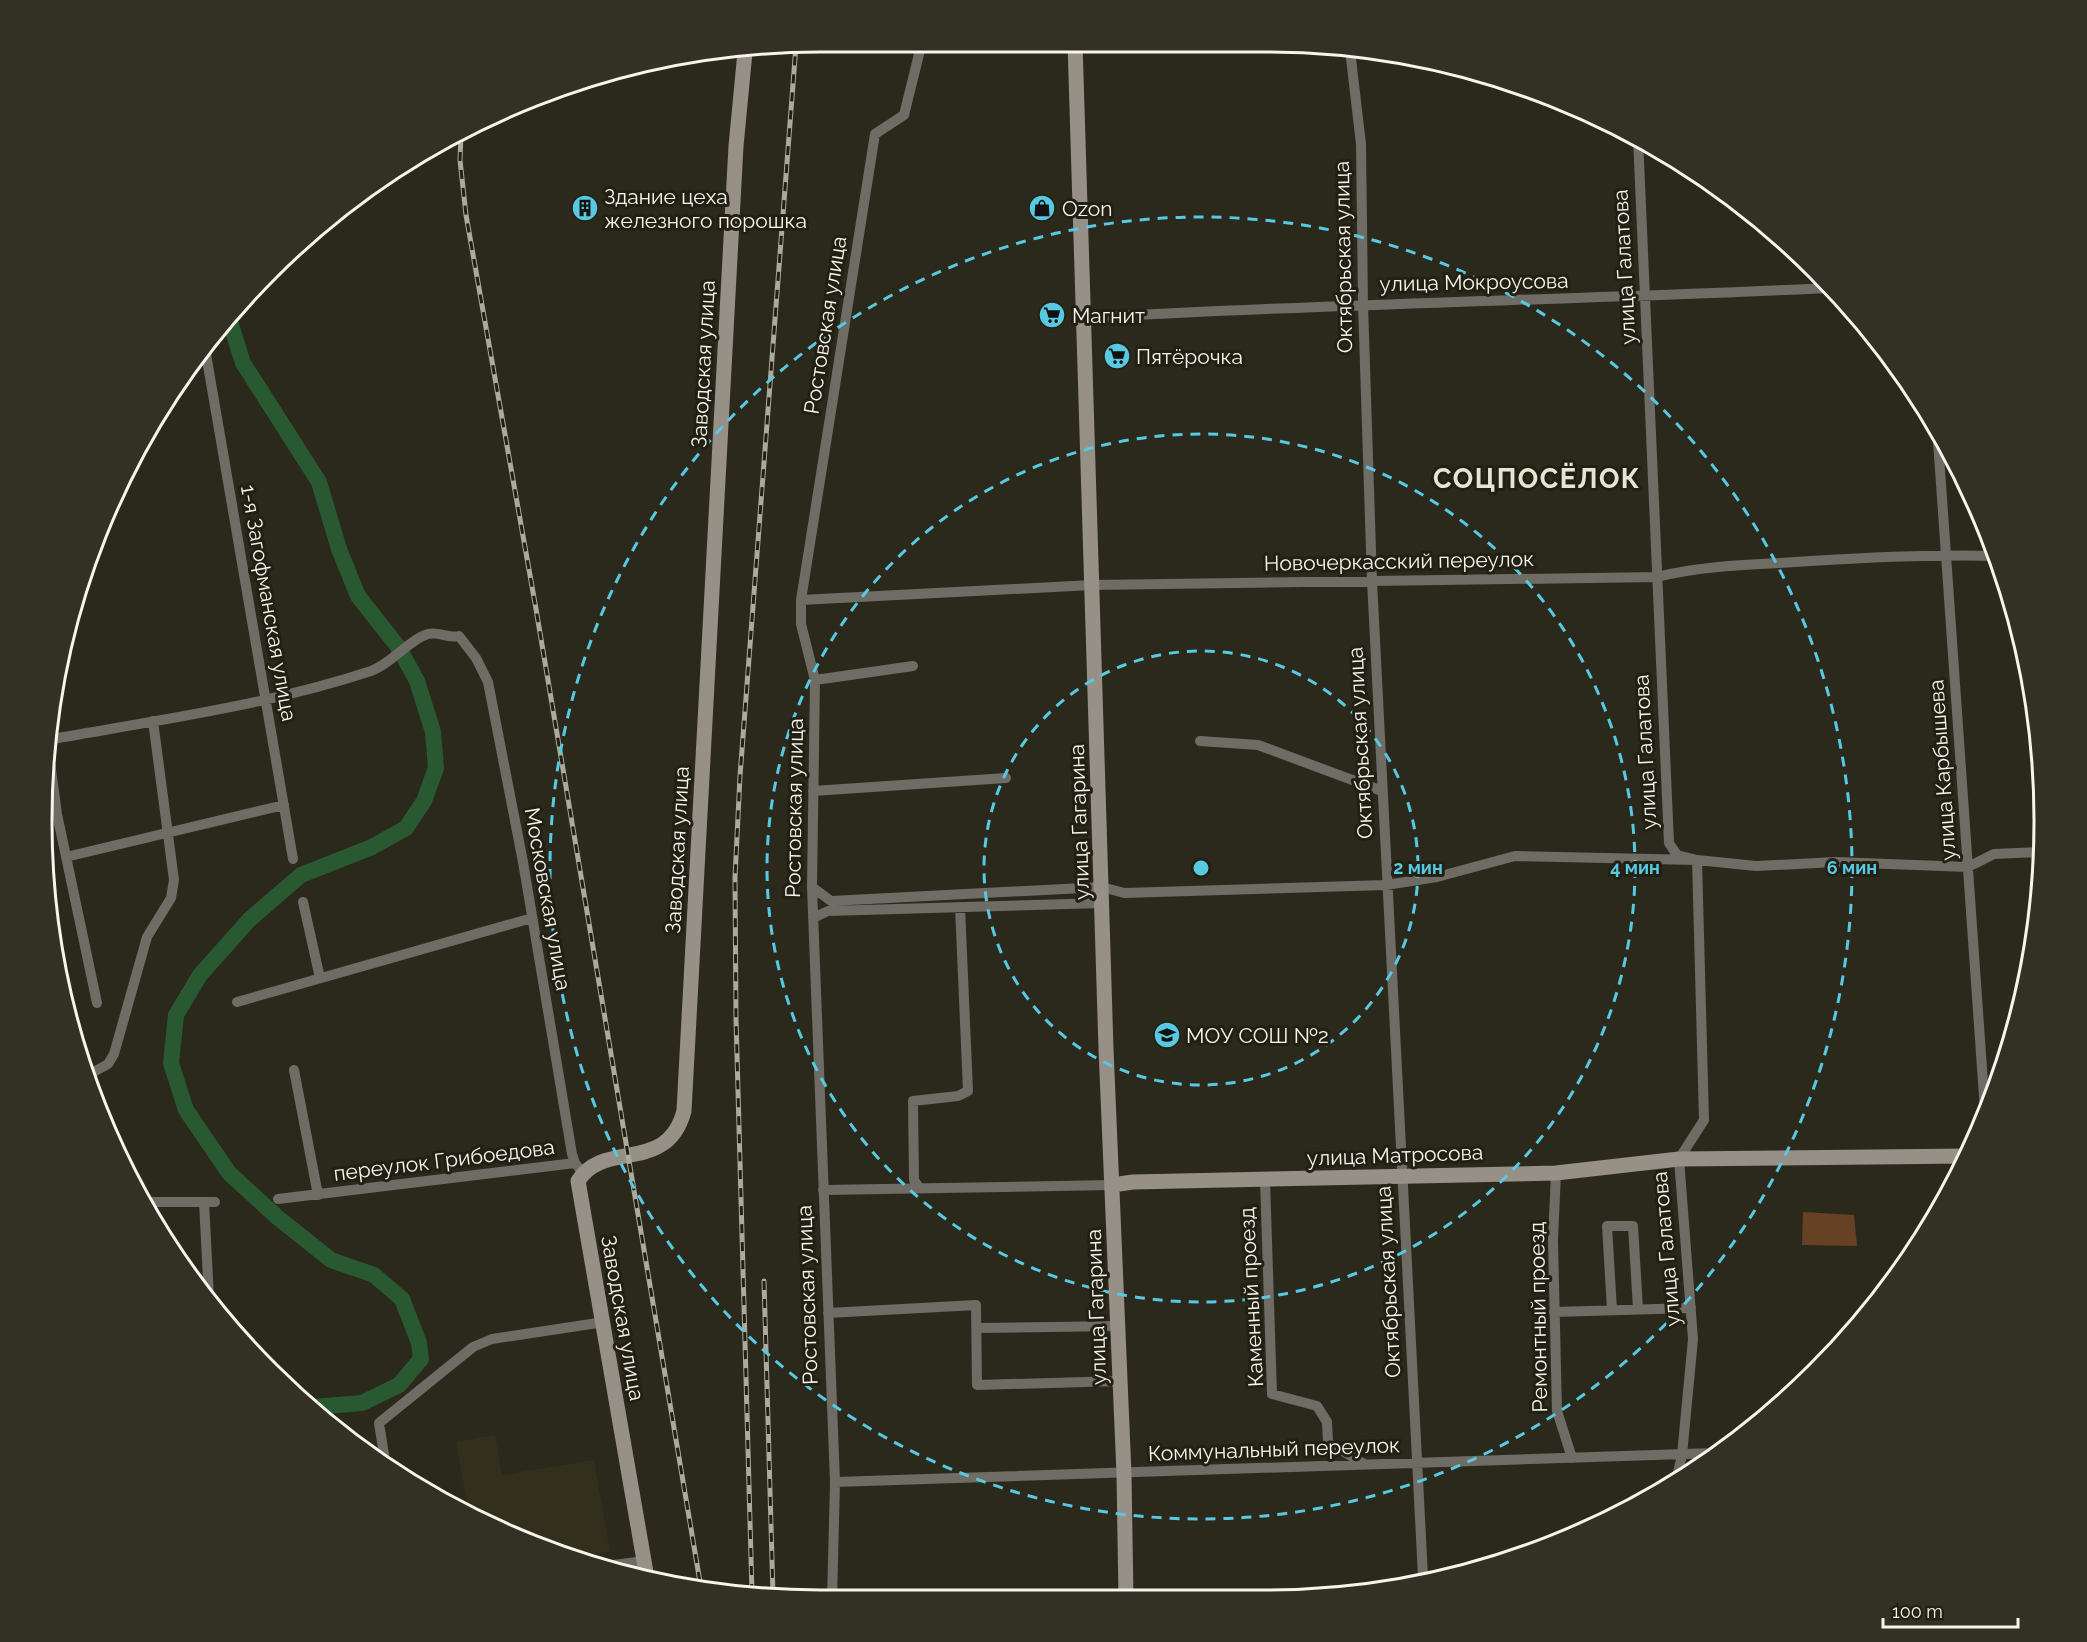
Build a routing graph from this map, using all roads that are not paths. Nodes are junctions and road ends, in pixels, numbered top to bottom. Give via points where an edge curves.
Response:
1 (920, 52) edge
2 (1075, 52) edge
3 (745, 57) edge
4 (1351, 57) edge
5 (1638, 149) edge
6 (1819, 288) edge
7 (1645, 297) junction
8 (1363, 304) junction
9 (1083, 318) junction
10 (207, 359) edge
11 (1938, 449) edge
12 (1945, 555) junction
13 (1987, 556) edge
14 (1657, 577) junction
15 (1372, 581) junction
16 (1092, 585) junction
17 (801, 600) junction
18 (913, 666) dead end
19 (815, 680) junction
20 (266, 700) junction
21 (153, 721) junction
22 (57, 738) edge
23 (1200, 741) dead end
24 (1006, 778) dead end
25 (54, 783) edge
26 (813, 791) junction
27 (1382, 791) junction
28 (284, 805) junction
29 (166, 832) junction
30 (2033, 852) edge
31 (66, 857) junction
32 (293, 860) dead end
33 (1697, 860) junction
34 (1968, 867) junction
35 (1386, 885) junction
36 (812, 887) junction
37 (1103, 895) junction
38 (303, 902) dead end
39 (960, 907) junction
40 (532, 918) junction
41 (813, 918) junction
42 (320, 978) junction
43 (237, 1002) dead end
44 (97, 1003) dead end
45 (294, 1070) dead end
46 (94, 1072) edge
47 (1984, 1095) edge
48 (1957, 1156) edge
49 (1679, 1159) junction
50 (579, 1168) junction
51 (1556, 1173) junction
52 (1402, 1174) junction
53 (1265, 1180) junction
54 (1113, 1185) junction
55 (919, 1188) junction
56 (822, 1190) junction
57 (318, 1195) junction
58 (278, 1199) dead end
59 (153, 1202) edge
60 (209, 1286) edge
61 (1691, 1308) junction
62 (1638, 1309) junction
63 (1612, 1310) junction
64 (1554, 1312) junction
65 (828, 1313) junction
66 (604, 1323) junction
67 (1119, 1326) junction
68 (977, 1328) junction
69 (1120, 1380) junction
70 (384, 1453) edge
71 (1702, 1454) edge
72 (1682, 1455) junction
73 (1572, 1458) junction
74 (1418, 1463) junction
75 (1365, 1465) junction
76 (1679, 1469) edge
77 (1124, 1474) junction
78 (835, 1482) junction
79 (644, 1561) junction
80 (624, 1564) edge
81 (645, 1569) edge
82 (1423, 1573) edge
83 (832, 1590) edge
84 (1126, 1590) edge

1 - 17 street, Ростовская улица via 904,115 875,134
2 - 9 main road, улица Гагарина
3 - 50 main road, Заводская улица via 736,146 684,1111 678,1130 658,1149
4 - 8 street, Октябрьская улица via 1361,144
5 - 7 street, улица Галатова
6 - 7 street, улица Мокроусова
7 - 8 street, улица Мокроусова
7 - 14 street, улица Галатова
8 - 9 street, улица Мокроусова
8 - 15 street, Октябрьская улица
9 - 16 main road, улица Гагарина
10 - 20 street, 1-я Загофманская улица
11 - 12 street, улица Карбышева
12 - 13 street, Новочеркасский переулок
12 - 14 street, Новочеркасский переулок via 1688,569
12 - 34 street, улица Карбышева
14 - 15 street, Новочеркасский переулок
14 - 33 street, улица Галатова via 1669,843 1677,855
15 - 16 street, Новочеркасский переулок
15 - 27 street, Октябрьская улица
16 - 17 street, Новочеркасский переулок
16 - 37 main road, улица Гагарина
17 - 19 street, Ростовская улица via 801,624
18 - 19 street
19 - 26 street, Ростовская улица
20 - 21 street
20 - 28 street, 1-я Загофманская улица
20 - 40 street, Московская улица via 373,670 427,634 459,636 488,682
21 - 22 street
21 - 29 street
23 - 27 street via 1258,745
24 - 26 street
25 - 31 street
26 - 36 street, Ростовская улица
27 - 35 street, Октябрьская улица
28 - 29 street
28 - 32 street, 1-я Загофманская улица
29 - 31 street
29 - 46 street via 174,880 171,898 147,937 114,1054 108,1064
30 - 34 street via 1994,854
31 - 44 street
33 - 34 street via 1756,866 1836,861
33 - 35 street via 1515,856 1437,877
33 - 49 street, улица Галатова via 1704,1120
34 - 47 street, улица Карбышева
35 - 37 street
35 - 52 street, Октябрьская улица
36 - 37 street via 831,901
36 - 41 street, Ростовская улица
37 - 39 street
37 - 54 main road, улица Гагарина
38 - 42 street
39 - 41 street via 828,911
39 - 55 street via 968,1091 958,1096 913,1101 914,1180
40 - 42 street
40 - 50 street, Московская улица
41 - 56 street, Ростовская улица
42 - 43 street
45 - 57 street, переулок Грибоедова
48 - 49 main road, улица Матросова
49 - 51 main road, улица Матросова
49 - 61 street, улица Галатова
50 - 57 street, переулок Грибоедова
50 - 66 main road, Заводская улица via 578,1189
51 - 52 main road, улица Матросова
51 - 64 street, Ремонтный проезд
52 - 53 main road, улица Матросова
52 - 74 street, Октябрьская улица
53 - 54 main road, улица Матросова
53 - 75 street, Каменный проезд via 1272,1394 1317,1406 1327,1422 1328,1442
54 - 55 street, улица Матросова
54 - 67 main road, улица Гагарина
55 - 56 street, улица Матросова
56 - 65 street, Ростовская улица
57 - 58 street, переулок Грибоедова
59 - 60 street via 209,1202
61 - 62 street
61 - 72 street, улица Галатова via 1693,1339
62 - 63 street
62 - 63 street via 1633,1226 1607,1226
63 - 64 street
64 - 73 street, Ремонтный проезд via 1557,1411
65 - 68 street via 976,1305
65 - 78 street, Ростовская улица
66 - 70 street via 492,1339 473,1347 380,1423
66 - 79 main road, Заводская улица
67 - 68 street
67 - 69 main road, улица Гагарина
68 - 69 street via 977,1384
69 - 77 main road, улица Гагарина
71 - 72 street, Коммунальный переулок
72 - 73 street, Коммунальный переулок
72 - 76 street, улица Галатова
73 - 74 street, Коммунальный переулок
74 - 75 street, Коммунальный переулок
74 - 82 street, Октябрьская улица
75 - 77 street, Коммунальный переулок
77 - 78 street, Коммунальный переулок
77 - 84 main road, улица Гагарина
78 - 83 street, Ростовская улица
79 - 80 street
79 - 81 main road, Заводская улица

